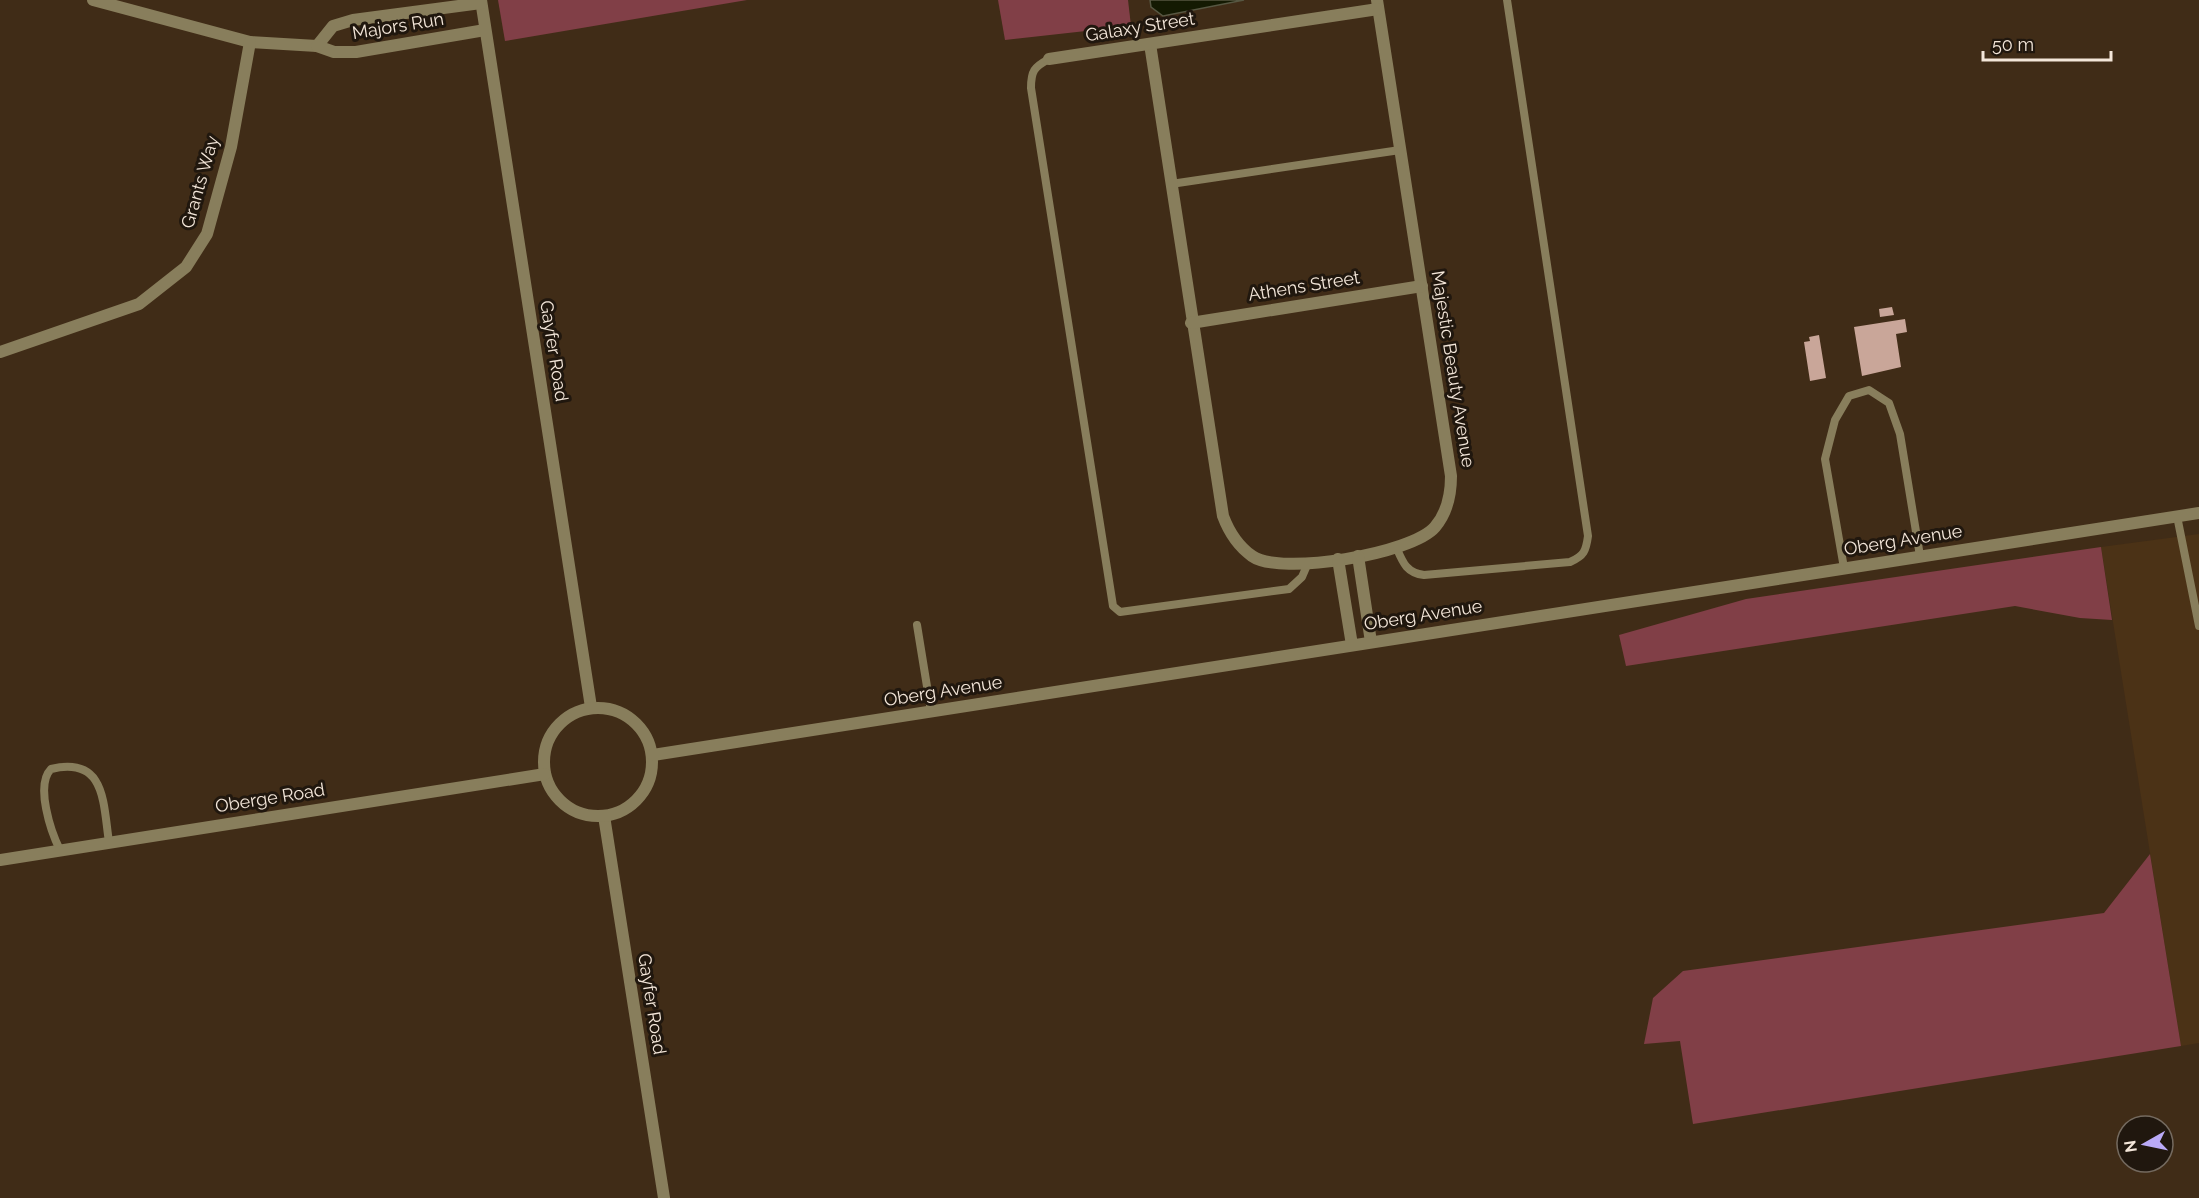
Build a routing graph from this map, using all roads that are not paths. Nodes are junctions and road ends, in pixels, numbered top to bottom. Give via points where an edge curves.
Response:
1 (93, 0) edge
2 (1507, 0) edge
3 (481, 2) edge
4 (1377, 4) edge
5 (485, 30) junction
6 (250, 42) junction
7 (1150, 44) junction
8 (316, 46) junction
9 (1049, 59) joint
10 (1400, 150) junction
11 (1171, 184) junction
12 (1422, 285) junction
13 (1191, 323) junction
14 (0, 352) edge
15 (2199, 513) edge
16 (2177, 516) junction
17 (1396, 549) junction
18 (1358, 556) junction
19 (1920, 556) junction
20 (1338, 559) junction
21 (1308, 563) junction
22 (1844, 568) junction
23 (2196, 592) edge
24 (917, 625) dead end
25 (2199, 626) edge
26 (1371, 642) junction
27 (1352, 645) junction
28 (591, 707) junction
29 (932, 711) junction
30 (653, 755) junction
31 (545, 774) junction
32 (604, 816) junction
33 (109, 842) junction
34 (60, 850) junction
35 (0, 860) edge
36 (664, 1198) edge

1 - 6 street, Majors Run
2 - 17 lane via 1588,536 1587,550 1570,562 1424,575 1413,574
3 - 5 street, Gayfer Road
3 - 8 street, Majors Run via 353,20 333,26
4 - 7 street, Galaxy Street
4 - 10 street, Majestic Beauty Avenue
5 - 8 street, Majors Run via 356,52 334,52
5 - 28 street, Gayfer Road
6 - 8 street, Majors Run
6 - 14 street, Grants Way via 231,147 207,234 186,267 139,304
7 - 9 street, Galaxy Street
7 - 11 street, Majestic Beauty Avenue
9 - 21 lane via 1035,66 1031,88 1113,606 1120,612 1289,589 1302,577
10 - 11 lane
10 - 12 street, Majestic Beauty Avenue
11 - 13 street, Majestic Beauty Avenue
12 - 13 street, Athens Street
12 - 17 street, Majestic Beauty Avenue via 1451,493 1434,528 1417,541
13 - 21 street, Majestic Beauty Avenue via 1223,516 1229,531 1252,557 1270,564
15 - 16 street, Oberg Avenue
16 - 19 street, Oberg Avenue
16 - 23 lane
17 - 18 street, Majestic Beauty Avenue
18 - 20 street, Majestic Beauty Avenue
18 - 26 street
19 - 22 street, Oberg Avenue
19 - 22 lane via 1900,434 1889,403 1869,390 1849,396 1835,420 1826,459
20 - 21 street, Majestic Beauty Avenue
20 - 27 street
22 - 26 street, Oberg Avenue
23 - 25 lane
24 - 29 lane
26 - 27 street, Oberg Avenue
27 - 29 street, Oberg Avenue
28 - 30 street via 605,707 632,718 642,728
28 - 31 street via 559,724 544,756
29 - 30 street, Oberg Avenue
30 - 32 street via 649,784 641,796 631,806
31 - 32 street via 551,789 573,811
31 - 33 street, Oberge Road
32 - 36 street, Gayfer Road
33 - 34 street, Oberge Road
33 - 34 lane via 98,782 88,771 60,767 51,769 44,781 52,834
34 - 35 street, Oberge Road

